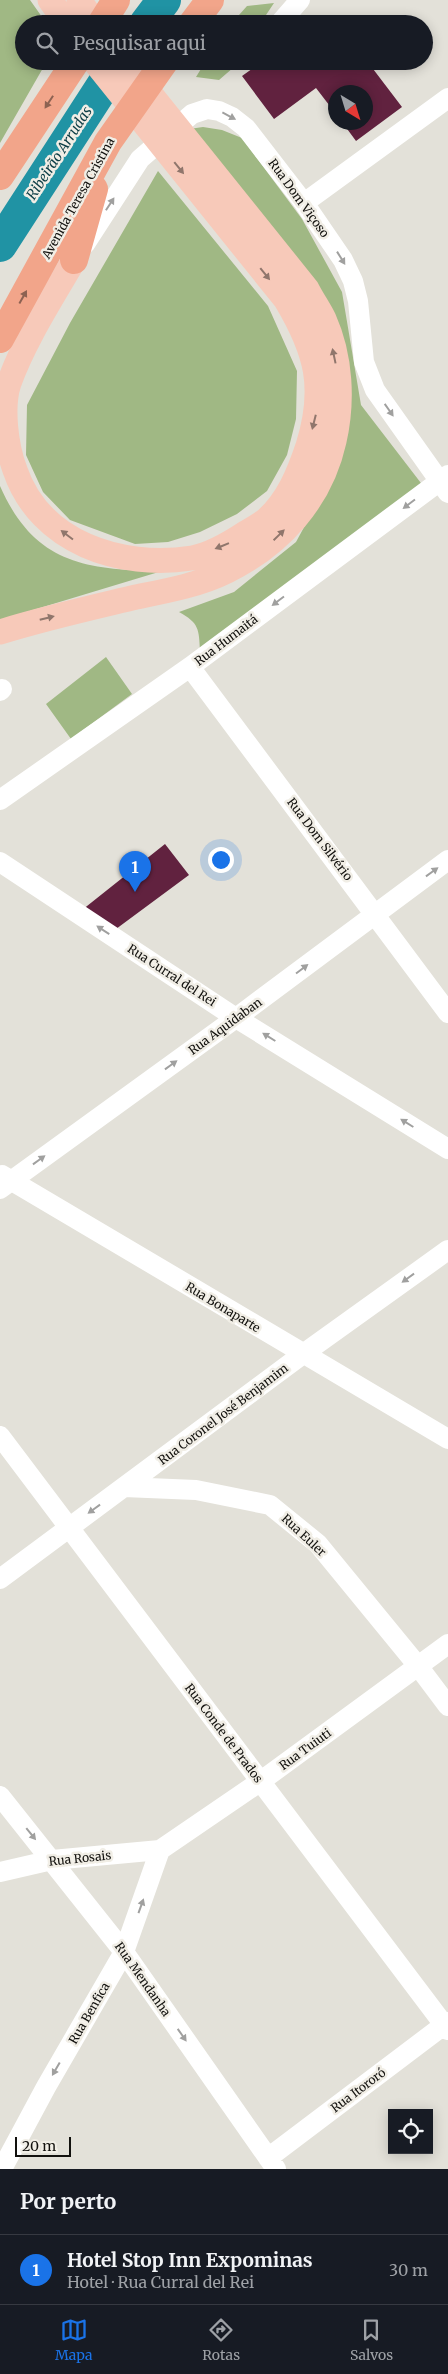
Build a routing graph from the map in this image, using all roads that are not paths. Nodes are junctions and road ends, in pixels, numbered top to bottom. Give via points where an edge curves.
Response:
1 (50, 0) edge
2 (79, 0) edge
3 (116, 0) edge
4 (210, 0) edge
5 (300, 0) edge
6 (61, 15) edge
7 (90, 15) edge
8 (107, 15) edge
9 (199, 15) edge
10 (287, 15) edge
11 (70, 70) edge
12 (101, 70) edge
13 (131, 70) edge
14 (159, 70) edge
15 (448, 98) edge
16 (108, 142) junction
17 (0, 176) edge
18 (304, 203) junction
19 (74, 260) junction
20 (0, 339) edge
21 (445, 483) edge
22 (0, 632) edge
23 (190, 666) junction
24 (0, 800) edge
25 (448, 860) edge
26 (0, 862) edge
27 (376, 913) junction
28 (448, 1013) edge
29 (236, 1018) junction
30 (448, 1149) edge
31 (4, 1181) edge
32 (448, 1250) edge
33 (303, 1354) junction
34 (0, 1436) edge
35 (448, 1438) edge
36 (124, 1487) junction
37 (70, 1527) junction
38 (0, 1580) edge
39 (448, 1644) edge
40 (418, 1666) junction
41 (448, 1706) edge
42 (261, 1781) junction
43 (0, 1796) edge
44 (160, 1850) junction
45 (52, 1860) junction
46 (0, 1872) edge
47 (124, 1952) junction
48 (447, 2025) edge
49 (272, 2164) edge
50 (2, 2169) edge

1 - 6 main road
2 - 7 main road
3 - 8 highway
4 - 9 highway
5 - 10 street
11 -> 17 highway
12 -> 19 main road via 286,300 301,325 312,354 318,408 300,470 286,498 266,520 231,542 193,558 146,560 111,555 72,540 37,513 19,483 8,444 5,421 9,384 37,325
22 -> 13 main road via 41,619 173,589 226,572 269,545 296,519 318,486 331,455 339,419 340,386 324,319 306,289 254,221
14 - 16 highway, Avenida Teresa Cristina
15 - 18 street
16 - 19 highway
20 -> 16 highway, Avenida Teresa Cristina
19 -> 18 street, Rua Dom Viçoso via 140,159 192,114 206,109 232,117 246,128
18 -> 21 street, Rua Dom Viçoso via 343,260 353,281 364,362 375,390
21 -> 23 street, Rua Humaitá
23 - 24 street, Rua Humaitá
23 - 27 street, Rua Dom Silvério
27 -> 25 street, Rua Aquidaban
29 -> 26 street, Rua Curral del Rei
27 - 28 street, Rua Dom Silvério
29 -> 27 street, Rua Aquidaban
30 -> 29 street, Rua Curral del Rei
31 -> 29 street, Rua Aquidaban
31 - 33 street, Rua Bonaparte
32 -> 33 street, Rua Coronel José Benjamim
33 - 35 street, Rua Bonaparte
33 - 36 street, Rua Coronel José Benjamim
34 - 37 street, Rua Conde de Prados
36 -> 37 street, Rua Coronel José Benjamim
36 - 40 street, Rua Euler via 196,1490 270,1505 318,1544
37 - 38 street, Rua Coronel José Benjamim
37 - 42 street, Rua Conde de Prados
39 - 40 street, Rua Tuiuti
40 - 41 street, Rua Euler
40 - 42 street, Rua Tuiuti
42 - 44 street, Rua Tuiuti
42 - 48 street, Rua Conde de Prados
43 -> 45 street, Rua Mendanha
44 - 45 street, Rua Rosais
47 -> 44 street, Rua Benfica
45 - 46 street, Rua Rosais
45 - 47 street, Rua Mendanha
47 -> 49 street, Rua Mendanha
47 -> 50 street, Rua Benfica
48 - 49 street, Rua Itororó

